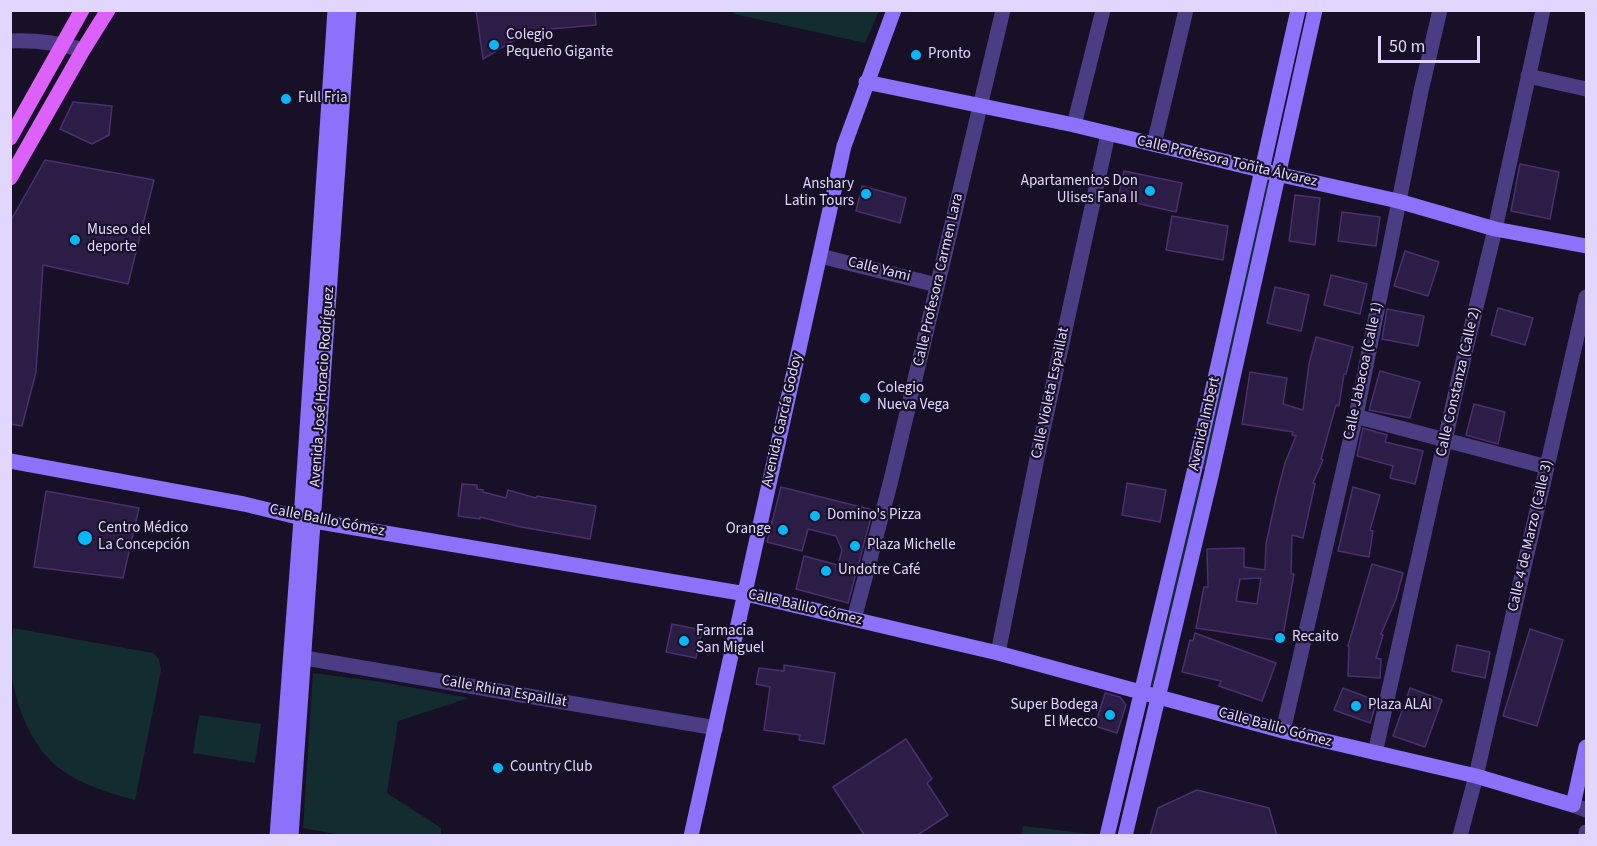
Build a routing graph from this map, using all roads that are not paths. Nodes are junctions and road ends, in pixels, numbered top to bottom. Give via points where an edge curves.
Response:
1 (82, 10) edge
2 (108, 10) edge
3 (335, 10) edge
4 (349, 10) edge
5 (894, 10) edge
6 (1003, 10) edge
7 (1103, 10) edge
8 (1186, 10) edge
9 (1298, 10) edge
10 (1315, 10) edge
11 (1440, 10) edge
12 (1543, 10) edge
13 (10, 41) edge
14 (63, 44) junction
15 (83, 50) junction
16 (1528, 76) junction
17 (866, 82) junction
18 (1587, 89) edge
19 (980, 106) junction
20 (1074, 125) junction
21 (1108, 134) junction
22 (10, 138) edge
23 (1154, 144) junction
24 (1270, 172) junction
25 (10, 178) edge
26 (1398, 201) junction
27 (1496, 229) junction
28 (1587, 246) edge
29 (820, 256) junction
30 (938, 285) junction
31 (1587, 297) edge
32 (1355, 416) junction
33 (1446, 439) junction
34 (10, 461) edge
35 (1547, 467) junction
36 (1194, 472) junction
37 (1211, 476) junction
38 (308, 520) junction
39 (746, 594) junction
40 (854, 619) junction
41 (998, 653) junction
42 (298, 657) junction
43 (1140, 692) junction
44 (1158, 697) junction
45 (716, 728) junction
46 (1283, 731) junction
47 (1587, 747) edge
48 (1375, 753) junction
49 (1476, 776) junction
50 (1580, 808) edge
51 (277, 836) edge
52 (291, 836) edge
53 (691, 836) edge
54 (1107, 836) edge
55 (1125, 836) edge
56 (1460, 836) edge

1 - 14 main road
2 - 15 main road
3 - 38 street, Avenida José Horacio Rodríguez
4 - 38 street, Avenida José Horacio Rodríguez
5 - 17 street, Avenida García Godoy
6 - 19 street, Calle Profesora Carmen Lara
7 - 20 street
8 - 23 street
9 - 24 street, Avenida Imbert
10 - 24 street, Avenida Imbert
11 - 26 street, Calle Jabacoa (Calle 1)
12 - 16 street, Calle Constanza (Calle 2)
13 - 14 street
14 - 15 street
14 - 22 main road
15 - 25 main road
16 - 18 street
16 - 27 street, Calle Constanza (Calle 2)
17 - 19 street, Calle Profesora Toñita Álvarez
17 - 29 street, Avenida García Godoy via 844,146
19 - 20 street, Calle Profesora Toñita Álvarez
19 - 30 street, Calle Profesora Carmen Lara
20 - 21 street, Calle Profesora Toñita Álvarez
21 - 23 street, Calle Profesora Toñita Álvarez
21 - 41 street, Calle Violeta Espaillat
23 - 24 street, Calle Profesora Toñita Álvarez
24 - 26 street, Calle Profesora Toñita Álvarez
24 - 36 street, Avenida Imbert
24 - 37 street, Avenida Imbert
26 - 27 street, Calle Profesora Toñita Álvarez
26 - 32 street, Calle Jabacoa (Calle 1)
27 - 28 street, Calle Profesora Toñita Álvarez
27 - 33 street, Calle Constanza (Calle 2)
29 - 30 street, Calle Yami
29 - 39 street, Avenida García Godoy
30 - 40 street, Calle Profesora Carmen Lara
31 - 35 street, Calle 4 de Marzo (Calle 3)
32 - 33 street
32 - 46 street, Calle Jabacoa (Calle 1)
33 - 35 street
33 - 48 street, Calle Constanza (Calle 2)
34 - 38 street, Calle Balilo Gómez via 244,504
35 - 49 street, Calle 4 de Marzo (Calle 3)
36 - 37 street
36 - 43 street, Avenida Imbert
37 - 44 street, Avenida Imbert
38 - 39 street, Calle Balilo Gómez
38 - 42 street, Avenida José Horacio Rodríguez
39 - 40 street, Calle Balilo Gómez
39 - 45 street, Avenida García Godoy
40 - 41 street, Calle Balilo Gómez
41 - 43 street, Calle Balilo Gómez
42 - 45 street, Calle Rhina Espaillat
42 - 51 street, Avenida José Horacio Rodríguez
42 - 52 street, Avenida José Horacio Rodríguez
43 - 44 street, Calle Balilo Gómez
43 - 54 street, Avenida Imbert
44 - 46 street, Calle Balilo Gómez
44 - 55 street, Avenida Imbert
45 - 53 street, Avenida García Godoy
46 - 48 street, Calle Balilo Gómez
47 - 50 street
48 - 49 street, Calle Balilo Gómez
49 - 50 street, Calle Balilo Gómez
49 - 56 street, Calle 4 de Marzo (Calle 3)

